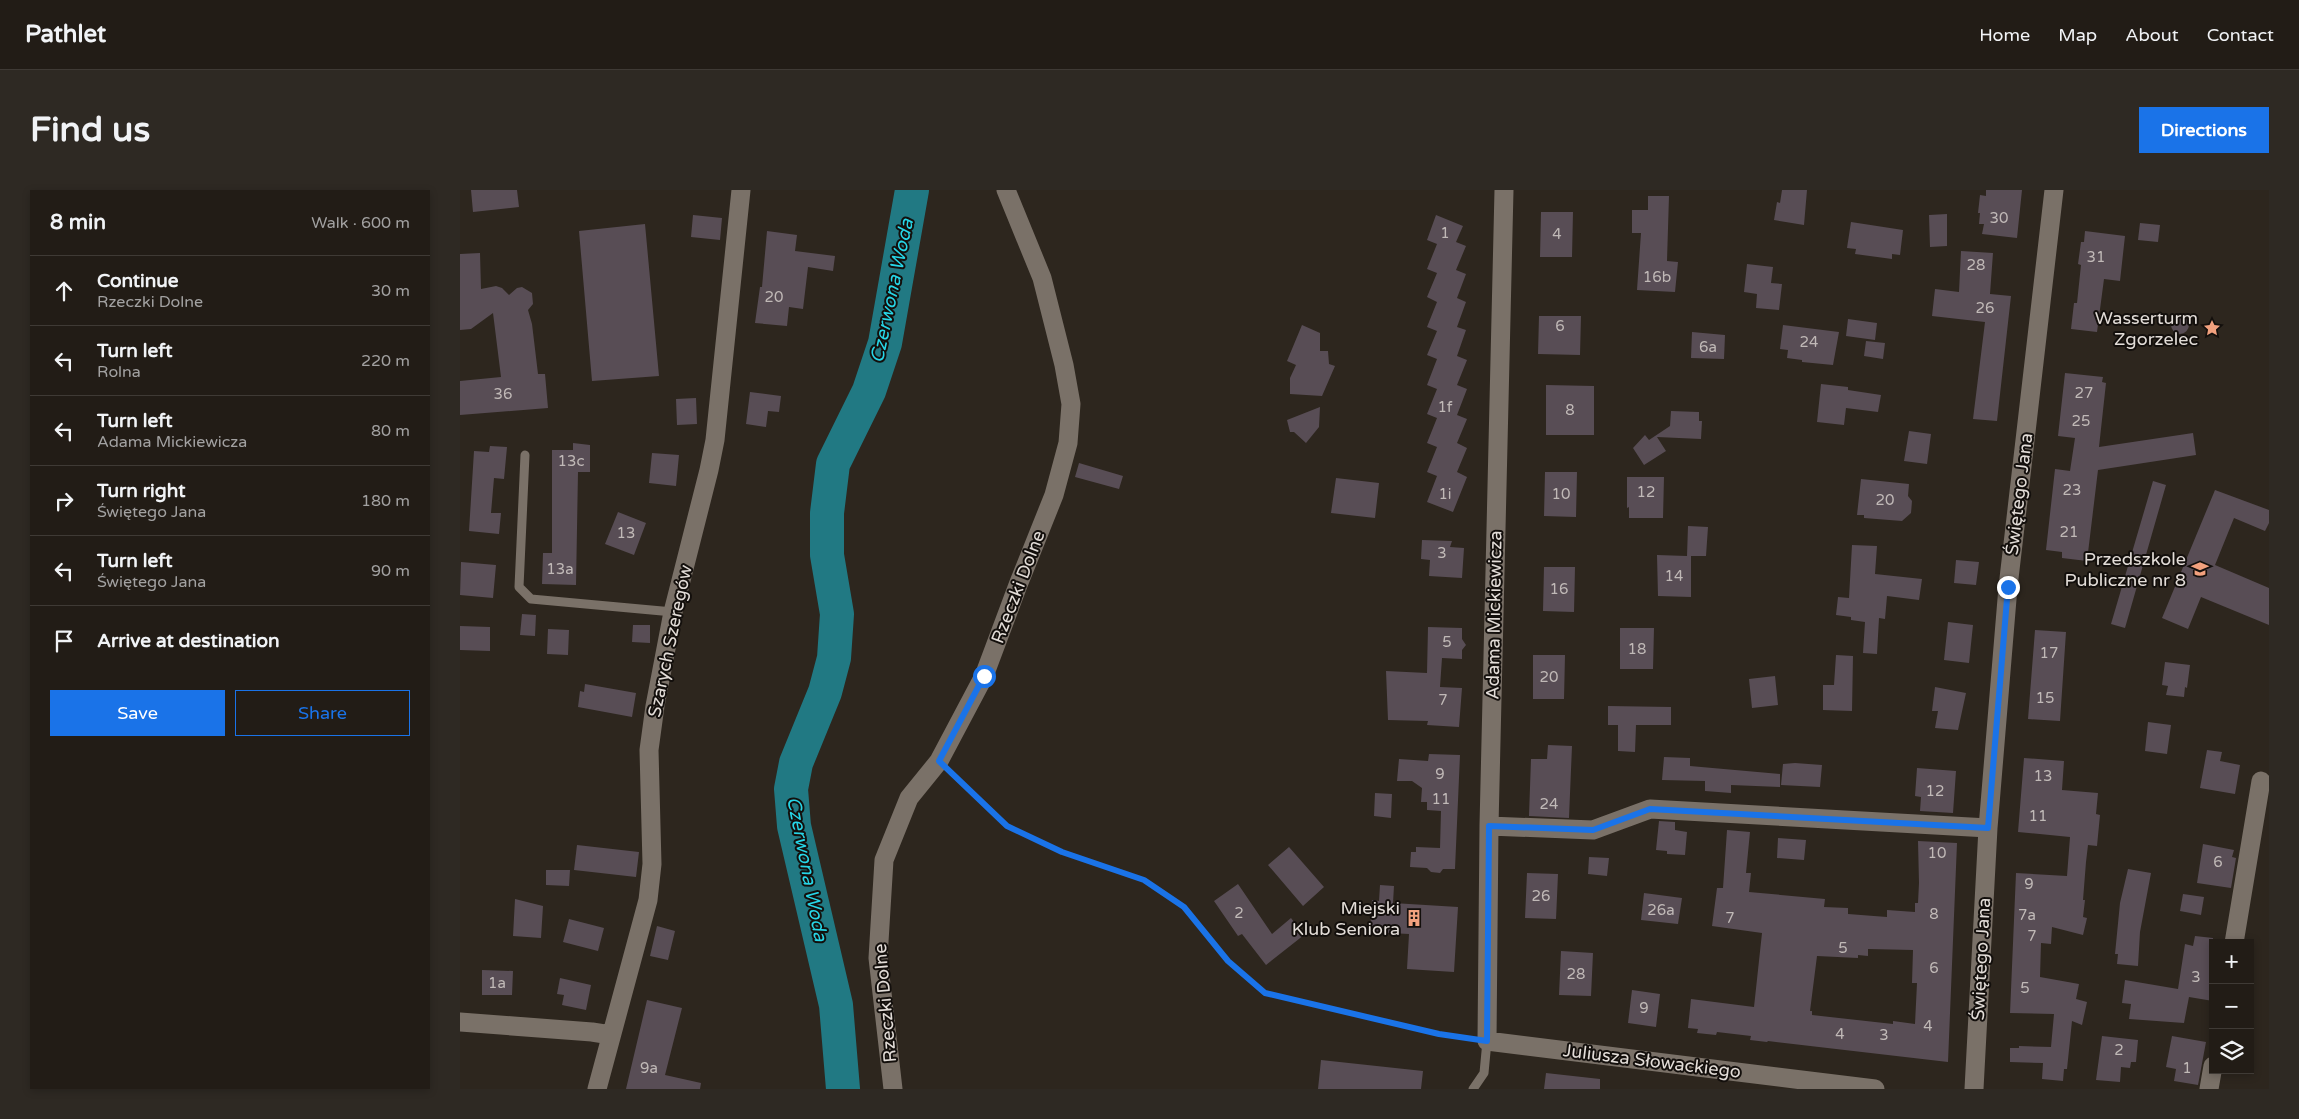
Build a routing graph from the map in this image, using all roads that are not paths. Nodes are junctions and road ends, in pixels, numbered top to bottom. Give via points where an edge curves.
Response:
1 (741, 190) edge
2 (1006, 190) edge
3 (1504, 190) edge
4 (2054, 190) edge
5 (525, 455) dead end
6 (673, 612) junction
7 (2262, 781) dead end
8 (1489, 826) junction
9 (1988, 828) junction
10 (2235, 939) edge
11 (460, 1022) edge
12 (611, 1035) junction
13 (1487, 1041) junction
14 (2212, 1074) edge
15 (597, 1089) edge
16 (893, 1089) edge
17 (1473, 1089) edge
18 (1875, 1089) edge
19 (1974, 1089) edge
20 (2209, 1089) edge

1 - 6 street, Szarych Szeregów via 715,440
2 - 16 street, Rzeczki Dolne via 1042,278 1049,304 1071,404 1068,443 1054,495 984,676 939,761 909,798 884,860 878,958
3 - 8 street, Adama Mickiewicza
4 - 9 street, Świętego Jana via 2008,587
5 - 6 lane via 519,587 531,599
6 - 12 street, Szarych Szeregów via 649,750 652,864 648,900
7 - 10 street
8 - 9 street via 1593,830 1650,809
8 - 13 street, Adama Mickiewicza
9 - 19 street, Świętego Jana
11 - 12 street
12 - 15 street, Szarych Szeregów
13 - 17 lane via 1484,1074
13 - 18 street, Juliusza Słowackiego
14 - 20 street

